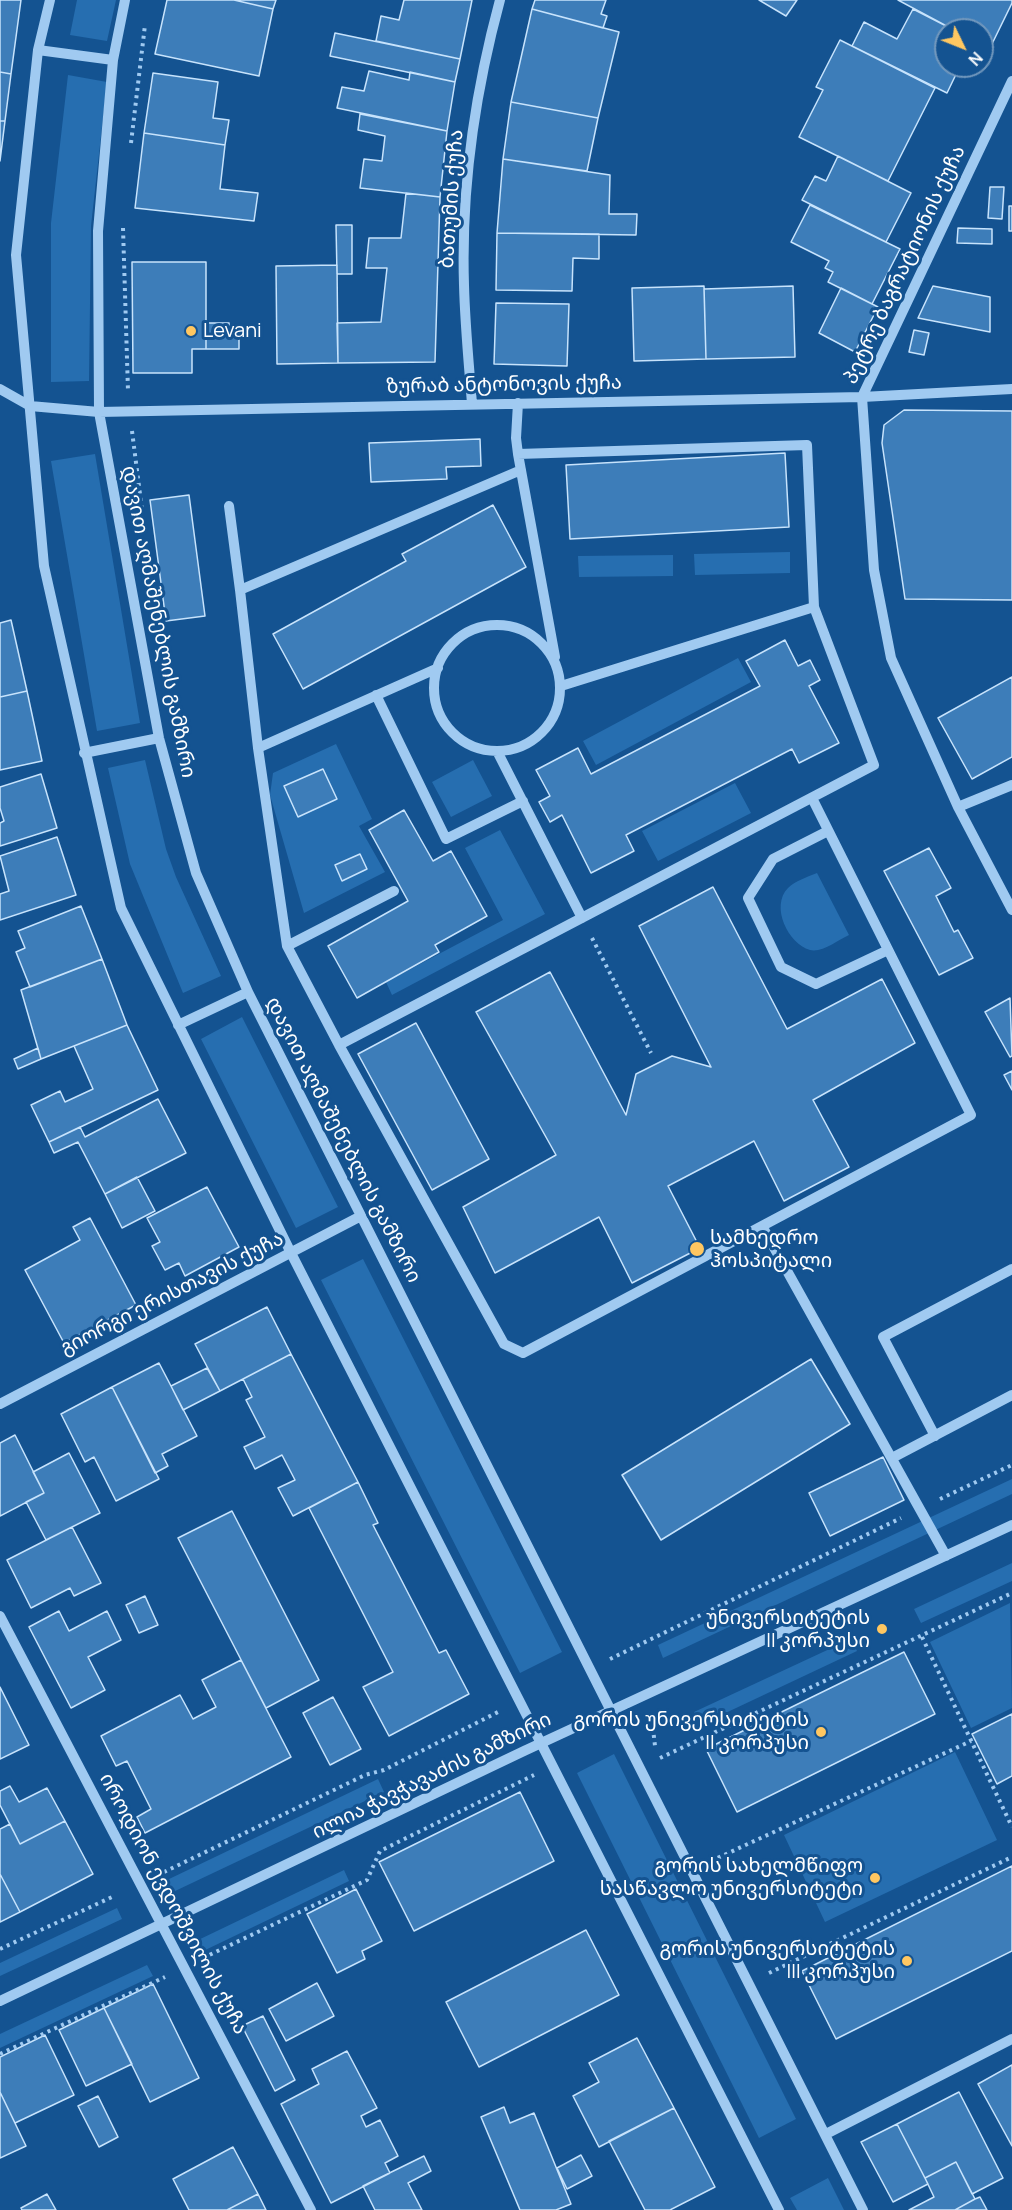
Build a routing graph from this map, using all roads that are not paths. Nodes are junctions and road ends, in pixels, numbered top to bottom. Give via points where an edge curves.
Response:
1 (50, 0) edge
2 (125, 0) edge
3 (500, 0) edge
4 (38, 50) junction
5 (113, 60) junction
6 (1012, 81) edge
7 (0, 389) edge
8 (1012, 389) edge
9 (862, 397) junction
10 (518, 403) junction
11 (472, 404) junction
12 (30, 406) junction
13 (99, 412) junction
14 (518, 454) junction
15 (521, 470) junction
16 (229, 506) dead end
17 (240, 590) junction
18 (814, 607) junction
19 (556, 665) junction
20 (438, 668) junction
21 (561, 686) junction
22 (376, 695) junction
23 (159, 738) junction
24 (258, 748) junction
25 (497, 751) junction
26 (84, 753) junction
27 (1012, 785) edge
28 (812, 798) junction
29 (523, 801) junction
30 (958, 807) junction
31 (828, 831) junction
32 (394, 891) dead end
33 (1012, 910) edge
34 (582, 918) junction
35 (287, 946) junction
36 (886, 951) junction
37 (248, 992) junction
38 (178, 1025) junction
39 (339, 1045) junction
40 (361, 1216) junction
41 (762, 1226) junction
42 (291, 1253) junction
43 (1012, 1269) edge
44 (1012, 1395) edge
45 (0, 1404) edge
46 (935, 1436) junction
47 (892, 1458) junction
48 (1012, 1525) edge
49 (946, 1556) junction
50 (0, 1616) edge
51 (610, 1711) junction
52 (543, 1742) junction
53 (164, 1924) junction
54 (0, 2001) edge
55 (1012, 2039) edge
56 (826, 2134) junction
57 (311, 2210) edge
58 (779, 2210) edge
59 (863, 2210) edge

1 - 4 street
2 - 5 street, დავით აღმაშენებლის გამზირი
3 - 11 street, ბათუმის ქუჩა via 487,49 469,166 464,284
4 - 5 street
4 - 12 street via 16,255
5 - 13 street, დავით აღმაშენებლის გამზირი via 98,231
6 - 9 street, პეტრე ბაგრატიონის ქუჩა
7 - 12 street, ზურაბ ანტონოვის ქუჩა
8 - 9 street, ზურაბ ანტონოვის ქუჩა
9 - 10 street, ზურაბ ანტონოვის ქუჩა
9 - 30 street, პეტრე ბაგრატიონის ქუჩა via 874,570 891,658
10 - 11 street, ზურაბ ანტონოვის ქუჩა
10 - 14 street
11 - 13 street, ზურაბ ანტონოვის ქუჩა
12 - 13 street, ზურაბ ანტონოვის ქუჩა
12 - 26 street via 44,566
13 - 23 street, დავით აღმაშენებლის გამზირი
14 - 15 street
14 - 18 street via 807,445
15 - 17 street
15 - 19 street
16 - 17 street
17 - 24 street
18 - 21 street
18 - 28 street via 874,765
19 - 20 street via 545,646 528,633 507,626 485,626 465,634 448,649
19 - 21 street
20 - 22 street
20 - 25 street via 434,687 437,707 446,725 460,739 478,748
21 - 25 street via 558,708 541,732 517,748
22 - 24 street
22 - 29 street via 446,839
23 - 26 street
23 - 37 street, დავით აღმაშენებლის გამზირი via 196,873
24 - 35 street
25 - 29 street
26 - 38 street via 121,908
27 - 30 street
28 - 31 street
28 - 34 street
29 - 34 street
30 - 33 street, პეტრე ბაგრატიონის ქუჩა
31 - 36 street
31 - 36 street via 773,859 748,898 781,967 816,984
32 - 35 street
34 - 39 street
35 - 39 street
36 - 41 street via 971,1115
37 - 38 street
37 - 40 street, დავით აღმაშენებლის გამზირი
38 - 42 street
39 - 41 street via 504,1344 523,1353
40 - 42 street, გიორგი ერისთავის ქუჩა
40 - 51 street, დავით აღმაშენებლის გამზირი
41 - 47 street
42 - 45 street, გიორგი ერისთავის ქუჩა
42 - 52 street
43 - 46 street via 883,1337
44 - 46 street
46 - 47 street
47 - 49 street
48 - 49 street, ილია ჭავჭავაძის გამზირი
49 - 51 street, ილია ჭავჭავაძის გამზირი
50 - 53 street, იროდიონ ევდოშვილის ქუჩა
51 - 52 street, ილია ჭავჭავაძის გამზირი
51 - 56 street, დავით აღმაშენებლის გამზირი
52 - 53 street, ილია ჭავჭავაძის გამზირი
52 - 58 street
53 - 54 street, ილია ჭავჭავაძის გამზირი
53 - 57 street, იროდიონ ევდოშვილის ქუჩა
55 - 56 street
56 - 59 street, დავით აღმაშენებლის გამზირი

